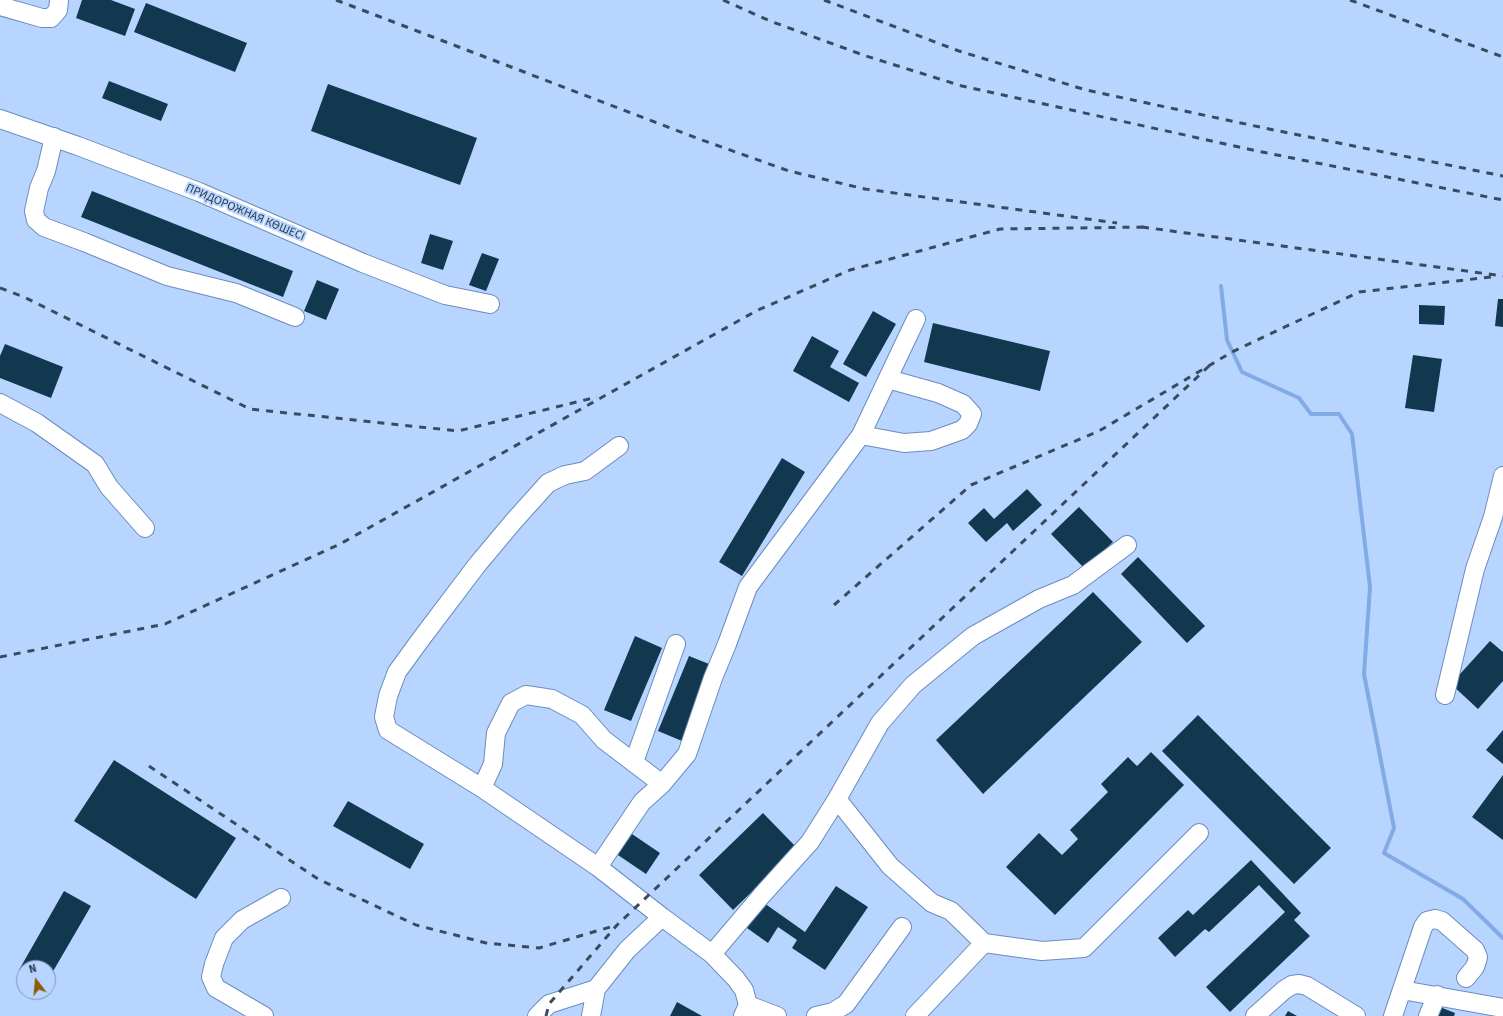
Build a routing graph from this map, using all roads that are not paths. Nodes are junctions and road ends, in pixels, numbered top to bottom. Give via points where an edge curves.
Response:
1 (60, 0) edge
2 (0, 6) edge
3 (0, 119) edge
4 (54, 137) junction
5 (490, 304) dead end
6 (294, 317) dead end
7 (916, 319) dead end
8 (888, 379) junction
9 (0, 403) edge
10 (861, 435) junction
11 (619, 446) dead end
12 (1503, 476) edge
13 (145, 528) dead end
14 (1127, 545) dead end
15 (676, 644) dead end
16 (1445, 695) dead end
17 (634, 762) junction
18 (662, 784) junction
19 (482, 788) junction
20 (837, 799) junction
21 (1199, 833) dead end
22 (598, 867) junction
23 (281, 898) dead end
24 (662, 917) junction
25 (902, 927) dead end
26 (984, 943) junction
27 (712, 954) junction
28 (1466, 978) dead end
29 (596, 989) junction
30 (1402, 990) junction
31 (1437, 995) junction
32 (1503, 1008) edge
33 (746, 1010) edge
34 (1474, 1010) edge
35 (264, 1016) edge
36 (537, 1016) edge
37 (591, 1016) edge
38 (778, 1016) edge
39 (816, 1016) edge
40 (915, 1016) edge
41 (1255, 1016) edge
42 (1356, 1016) edge
43 (1393, 1016) edge
44 (1428, 1016) edge

1 - 2 street via 58,10 51,18 42,18
3 - 4 street, ПРИДОРОЖНАЯ КӨШЕСІ
4 - 5 street, ПРИДОРОЖНАЯ КӨШЕСІ via 199,192 355,260 445,295
4 - 6 street via 34,211 36,220 44,227 167,276 236,293
7 - 8 street
8 - 10 street
8 - 10 street via 938,393 963,404 972,414 968,424 962,430 931,441 904,443
9 - 13 street via 37,423 95,464 109,487
10 - 18 street via 748,587 687,754
11 - 19 street via 585,471 548,483 476,566 397,672 384,717 388,730
12 - 16 street via 1476,569
14 - 20 street via 1073,585 1039,599 973,636 913,685 880,723
15 - 17 street
17 - 18 street
17 - 19 street via 604,740 582,716 552,699 526,694 511,703 496,733 492,764
18 - 22 street via 642,802
19 - 22 street
20 - 26 street via 890,866 932,903 951,911
20 - 27 street via 810,842
21 - 26 street via 1084,948 1042,951
22 - 24 street
23 - 35 street via 242,920 224,938 211,977 216,988
24 - 27 street
24 - 29 street via 627,950
25 - 39 street via 846,1004 833,1012
26 - 40 street
27 - 33 street via 744,990
28 - 30 street via 1477,961 1475,950 1442,921 1435,919 1427,921 1423,927
29 - 36 street via 549,1004
29 - 37 street
30 - 31 street
30 - 43 street
31 - 34 street
31 - 44 street
32 - 34 street
33 - 38 street
41 - 42 street via 1284,990 1299,984 1307,986

